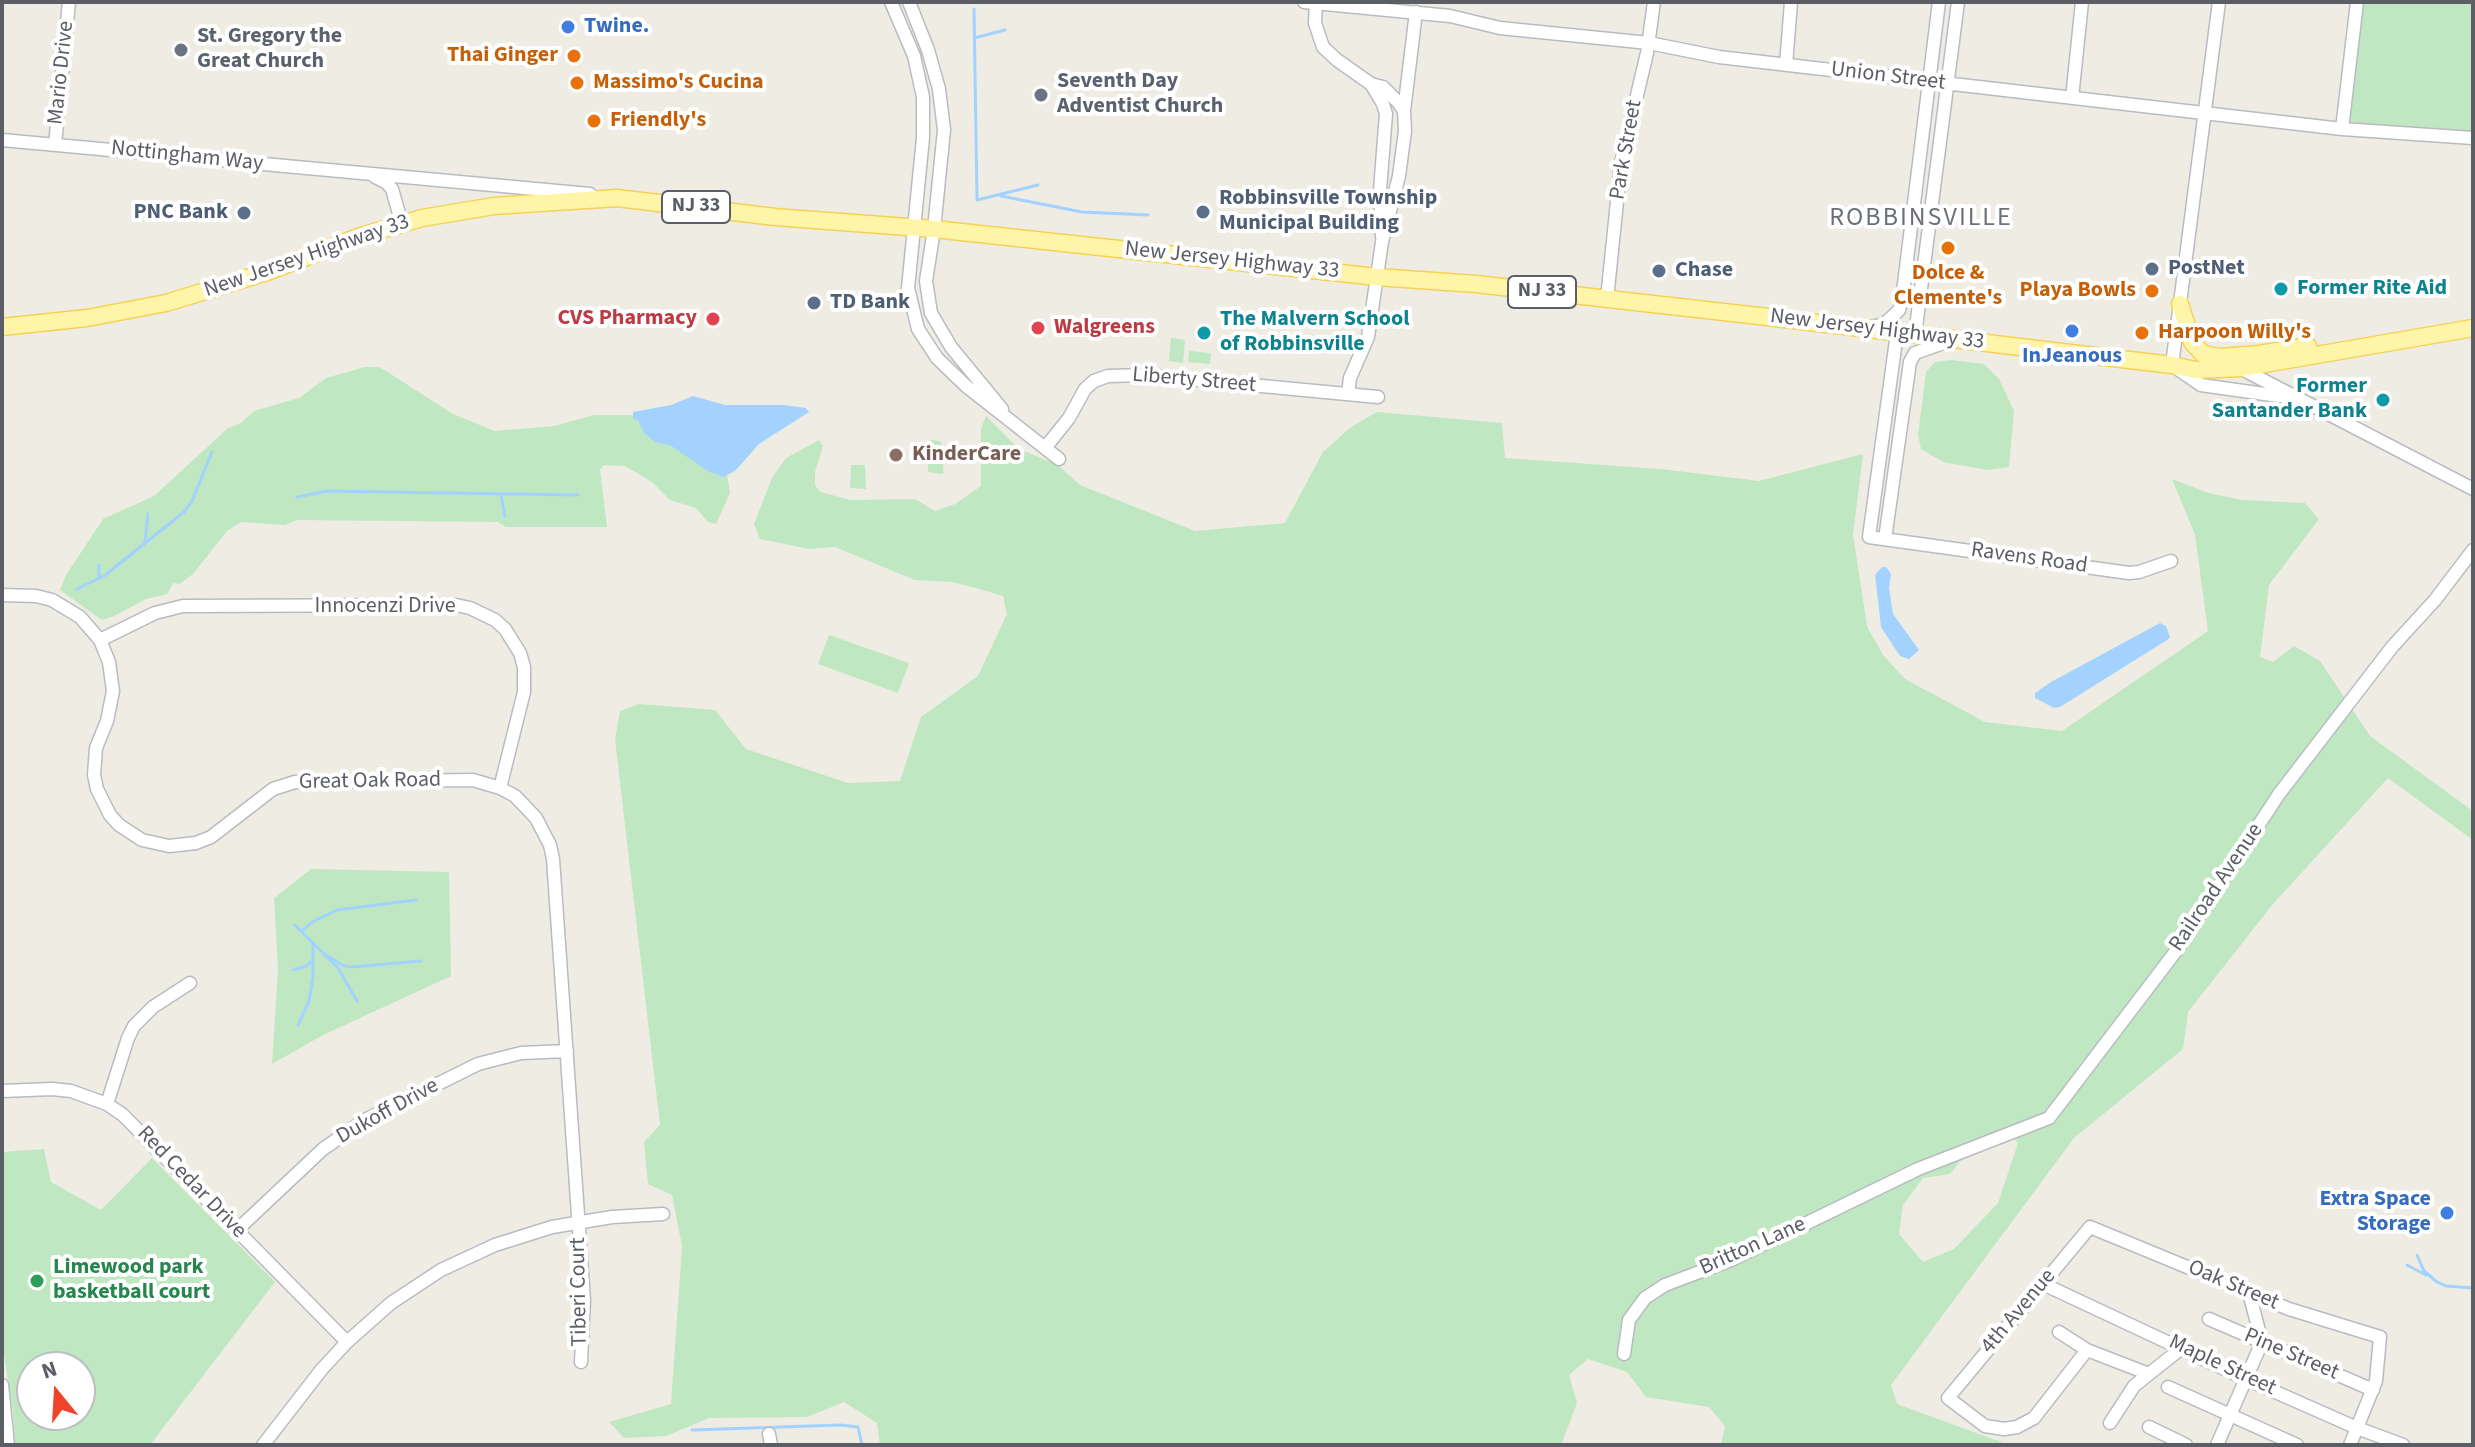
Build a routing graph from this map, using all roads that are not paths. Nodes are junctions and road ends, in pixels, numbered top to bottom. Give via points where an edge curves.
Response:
1 (69, 2) edge
2 (1304, 2) edge
3 (1316, 2) edge
4 (1654, 2) edge
5 (1791, 2) edge
6 (1939, 2) edge
7 (1958, 2) edge
8 (2082, 2) edge
9 (2219, 2) edge
10 (2357, 2) edge
11 (892, 4) edge
12 (915, 5) edge
13 (1416, 12) junction
14 (903, 27) junction
15 (1649, 43) junction
16 (1786, 65) junction
17 (1928, 82) junction
18 (1371, 84) junction
19 (1947, 84) junction
20 (2072, 98) junction
21 (1404, 111) junction
22 (2206, 114) junction
23 (2342, 129) junction
24 (2473, 138) edge
25 (2, 140) edge
26 (55, 145) junction
27 (372, 175) junction
28 (617, 198) junction
29 (402, 224) junction
30 (913, 227) junction
31 (934, 229) junction
32 (1382, 242) junction
33 (1377, 277) junction
34 (1607, 299) junction
35 (2180, 304) junction
36 (2, 327) edge
37 (1856, 328) junction
38 (2473, 328) edge
39 (1897, 333) junction
40 (1915, 335) junction
41 (1953, 340) junction
42 (2386, 342) junction
43 (2220, 357) junction
44 (2172, 365) junction
45 (2241, 368) junction
46 (1348, 394) junction
47 (1378, 397) dead end
48 (2300, 399) junction
49 (1011, 421) junction
50 (1045, 448) junction
51 (1059, 459) dead end
52 (2473, 489) edge
53 (1885, 539) junction
54 (2473, 550) edge
55 (2171, 561) dead end
56 (2, 595) edge
57 (100, 640) junction
58 (500, 788) junction
59 (190, 983) dead end
60 (567, 1051) junction
61 (2, 1091) edge
62 (107, 1104) junction
63 (1918, 1169) joint
64 (663, 1214) dead end
65 (579, 1222) junction
66 (2090, 1227) joint
67 (237, 1230) junction
68 (2043, 1284) junction
69 (2249, 1293) junction
70 (2209, 1319) dead end
71 (2059, 1332) dead end
72 (347, 1342) junction
73 (2262, 1342) junction
74 (2183, 1347) junction
75 (2087, 1350) junction
76 (1624, 1354) dead end
77 (581, 1362) dead end
78 (2149, 1374) junction
79 (2246, 1379) junction
80 (2168, 1387) dead end
81 (2, 1388) edge
82 (2373, 1390) junction
83 (2230, 1416) junction
84 (2110, 1423) dead end
85 (2149, 1427) dead end
86 (2357, 1428) junction
87 (8, 1445) edge
88 (263, 1445) edge
89 (2186, 1445) edge
90 (2217, 1445) edge
91 (2297, 1445) edge
92 (2350, 1445) edge
93 (2403, 1445) edge

1 - 26 street, Mario Drive
2 - 3 street, Union Street
3 - 13 street, Union Street
3 - 18 street via 1315,23 1323,47
4 - 15 street, Park Street
5 - 16 street
6 - 17 street
7 - 19 street
8 - 20 street
9 - 22 street
10 - 23 street
11 - 12 street
11 - 14 street
12 - 14 street
12 - 31 street via 939,89 944,130
13 - 15 street, Union Street via 1500,28
13 - 21 street
14 - 30 street via 923,97
15 - 16 street, Union Street
15 - 34 street, Park Street via 1621,163
16 - 17 street, Union Street
17 - 19 street, Union Street
17 - 37 street via 1902,300 1884,324
18 - 21 street via 1383,87
18 - 32 street via 1386,114
19 - 20 street, Union Street
19 - 40 street
20 - 22 street, Union Street
21 - 32 street via 1399,176
22 - 23 street, Union Street
22 - 35 street
23 - 24 street, Union Street
25 - 26 street, Nottingham Way
26 - 27 street, Nottingham Way
27 - 28 street, Nottingham Way
27 - 29 street via 392,189
28 - 29 main road, New Jersey Highway 33 / NJ 33 via 494,206
28 - 30 main road, New Jersey Highway 33 / NJ 33
29 - 36 main road, New Jersey Highway 33 / NJ 33 via 166,303
30 - 31 main road, New Jersey Highway 33 / NJ 33
30 - 49 street via 908,288 918,329 937,358
31 - 33 main road, New Jersey Highway 33 / NJ 33
31 - 49 street via 926,281 931,313 951,347
32 - 33 street
33 - 34 main road, New Jersey Highway 33 / NJ 33
33 - 46 street via 1368,337
34 - 37 main road, New Jersey Highway 33 / NJ 33
35 - 43 main road via 2192,342 2203,354
35 - 44 street
37 - 39 main road, New Jersey Highway 33 / NJ 33
38 - 42 main road, New Jersey Highway 33 / NJ 33
39 - 40 main road, New Jersey Highway 33 / NJ 33
39 - 53 street via 1869,537
40 - 41 main road, New Jersey Highway 33 / NJ 33
41 - 44 main road, New Jersey Highway 33 / NJ 33
41 - 53 street via 1915,353 1910,362
42 - 43 main road via 2343,340
42 - 45 main road, New Jersey Highway 33 / NJ 33
43 - 45 street
44 - 45 main road, New Jersey Highway 33 / NJ 33
44 - 48 street via 2201,385
45 - 48 street
46 - 47 street, Liberty Street
46 - 50 street, Liberty Street via 1108,376 1085,389
48 - 52 street
49 - 50 street
50 - 51 street
53 - 55 street, Ravens Road via 2129,573
54 - 63 street, Railroad Avenue via 2279,794 2176,951 2049,1118
56 - 57 street, Great Oak Road via 36,596 59,604 80,617
57 - 58 street, Innocenzi Drive via 155,613 183,606 470,608 505,629 524,667 524,692
57 - 58 street, Great Oak Road via 113,691 96,748 97,789 119,825 142,840 169,846 196,843 273,789 295,782 473,780
58 - 60 street, Great Oak Road via 526,805 550,845
59 - 62 street via 134,1026
60 - 65 street, Great Oak Road
60 - 67 street, Dukoff Drive via 521,1053 478,1064 365,1120 323,1149
61 - 62 street, Red Cedar Drive via 71,1091
62 - 67 street, Red Cedar Drive
63 - 76 street, Britton Lane via 1731,1260 1665,1285 1645,1298 1629,1320
64 - 65 street
65 - 72 street via 523,1235 441,1270 391,1303
65 - 77 street, Tiberi Court
66 - 68 street, 4th Avenue
66 - 69 street, Oak Street
67 - 72 street, Red Cedar Drive
68 - 74 street, Maple Street
68 - 75 street, 4th Avenue via 1948,1398 1985,1426 2017,1427 2034,1418
69 - 73 street
69 - 82 street, Oak Street via 2380,1337
70 - 73 street, Pine Street
71 - 75 street
72 - 88 street
73 - 79 street
73 - 82 street, Pine Street
74 - 78 street
74 - 79 street, Maple Street
75 - 78 street
78 - 84 street via 2134,1386
79 - 83 street
79 - 86 street, Maple Street
80 - 83 street
81 - 87 street
82 - 86 street
83 - 90 street
83 - 91 street
85 - 89 street
86 - 92 street
86 - 93 street, Maple Street

